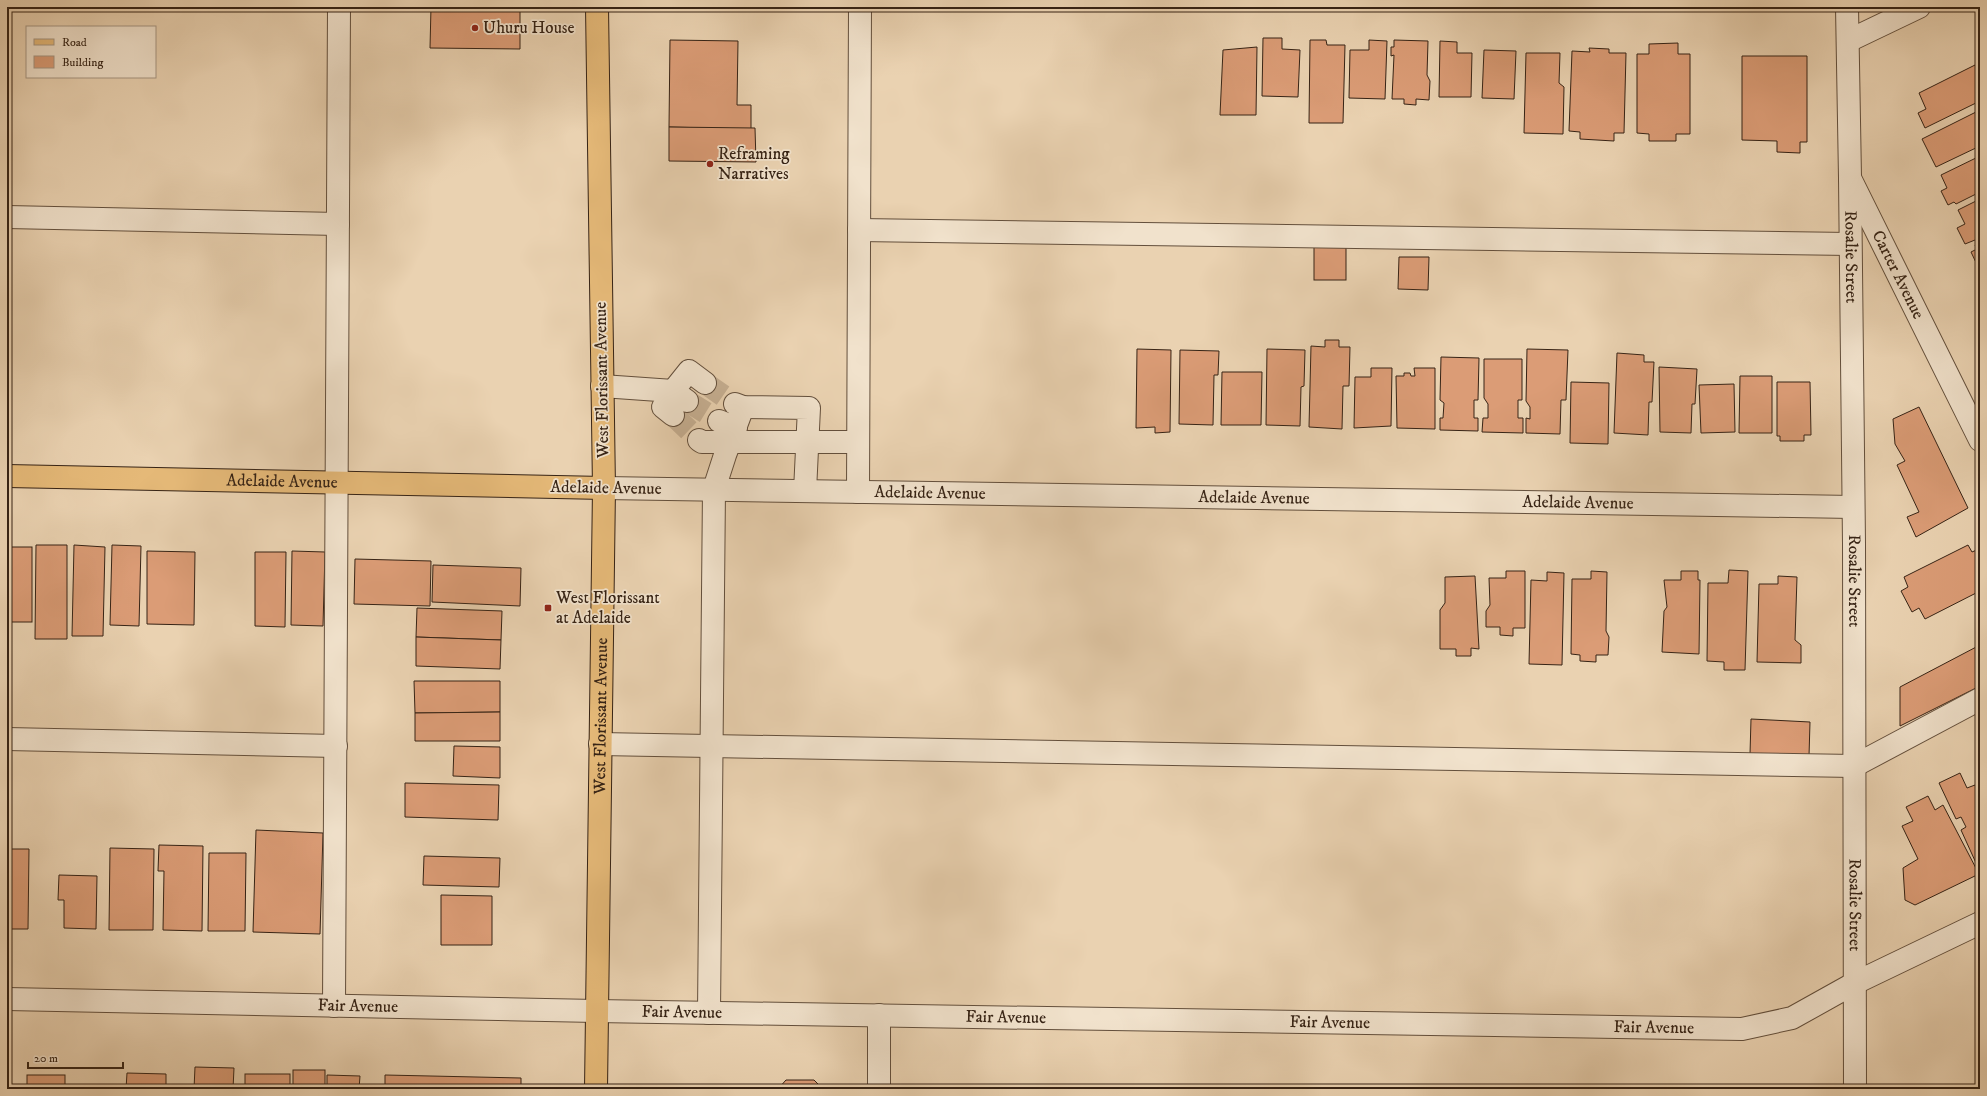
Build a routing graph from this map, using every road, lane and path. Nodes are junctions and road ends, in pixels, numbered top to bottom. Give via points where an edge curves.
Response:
1 (339, 7) edge
2 (597, 7) edge
3 (860, 7) edge
4 (1848, 7) edge
5 (1919, 7) edge
6 (1848, 41) junction
7 (1850, 178) junction
8 (7, 217) edge
9 (338, 224) junction
10 (859, 230) junction
11 (1850, 244) junction
12 (705, 383) tunnel mouth
13 (602, 386) junction
14 (729, 430) junction
15 (699, 440) dead end
16 (1980, 440) edge
17 (807, 441) junction
18 (858, 442) junction
19 (7, 476) edge
20 (338, 482) junction
21 (604, 488) junction
22 (714, 489) junction
23 (805, 491) junction
24 (858, 492) junction
25 (1853, 507) junction
26 (1980, 698) edge
27 (7, 739) edge
28 (600, 744) junction
29 (336, 746) junction
30 (712, 746) junction
31 (1854, 766) junction
32 (1980, 923) edge
33 (1853, 984) junction
34 (7, 999) edge
35 (334, 1006) junction
36 (596, 1011) junction
37 (710, 1013) junction
38 (879, 1015) junction
39 (596, 1089) edge
40 (879, 1089) edge
41 (1855, 1089) edge

1 - 9 street
2 - 13 main road, West Florissant Avenue
3 - 10 street
4 - 6 street, Carter Avenue
5 - 6 street
6 - 7 street, Carter Avenue
7 - 11 street, Rosalie Street
7 - 16 street, Carter Avenue
8 - 9 street
9 - 20 street
10 - 11 street
10 - 18 street
11 - 25 street, Rosalie Street
12 - 13 street via 689,371 678,402
13 - 21 main road, West Florissant Avenue
14 - 15 street via 702,442
14 - 17 street
14 - 17 street via 739,405 809,408
14 - 22 street
17 - 18 street
17 - 23 street
18 - 24 street
19 - 20 main road, Adelaide Avenue
20 - 21 main road, Adelaide Avenue
20 - 29 street
21 - 22 street, Adelaide Avenue
21 - 28 main road, West Florissant Avenue
22 - 23 street, Adelaide Avenue
22 - 30 street
23 - 24 street, Adelaide Avenue
24 - 25 street, Adelaide Avenue
25 - 31 street, Rosalie Street
26 - 31 street
27 - 29 street
28 - 30 street
28 - 36 main road, West Florissant Avenue
29 - 35 street
30 - 31 street
30 - 37 street
31 - 33 street, Rosalie Street
32 - 33 street, Fair Avenue
33 - 38 street, Fair Avenue via 1792,1018 1742,1028
33 - 41 street, Rosalie Street
34 - 35 street, Fair Avenue
35 - 36 street, Fair Avenue
36 - 37 street, Fair Avenue
36 - 39 main road, West Florissant Avenue
37 - 38 street, Fair Avenue
38 - 40 street

